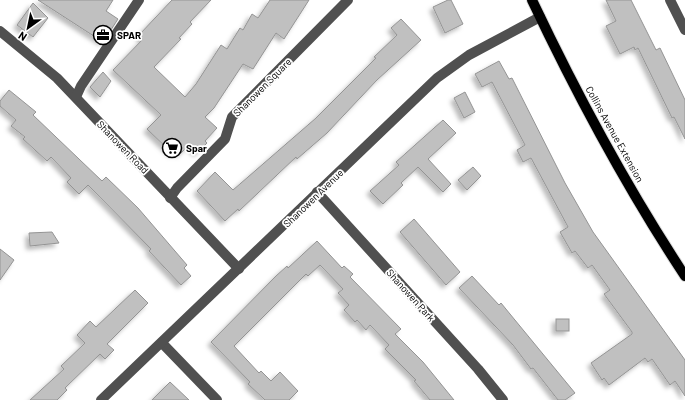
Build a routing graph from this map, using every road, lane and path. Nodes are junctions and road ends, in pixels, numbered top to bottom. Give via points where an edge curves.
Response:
1 (139, 0) edge
2 (348, 0) edge
3 (532, 0) edge
4 (670, 0) edge
5 (540, 17) junction
6 (685, 30) edge
7 (0, 32) edge
8 (76, 97) junction
9 (317, 192) junction
10 (170, 198) junction
11 (239, 270) junction
12 (685, 276) edge
13 (162, 343) junction
14 (101, 400) edge
15 (217, 400) edge
16 (502, 400) edge

1 - 8 street
2 - 10 street, Shanowen Square via 232,117 225,139
3 - 5 main road, Collins Avenue Extension
4 - 6 street
5 - 9 street, Shanowen Avenue via 469,55 437,78
5 - 12 main road, Collins Avenue Extension via 602,138
7 - 8 street, Shanowen Road via 57,78
8 - 10 street, Shanowen Road
9 - 11 street, Shanowen Avenue
9 - 16 street, Shanowen Park via 478,369
10 - 11 street, Shanowen Road
11 - 13 street, Shanowen Avenue
13 - 14 street, Shanowen Avenue
13 - 15 street

